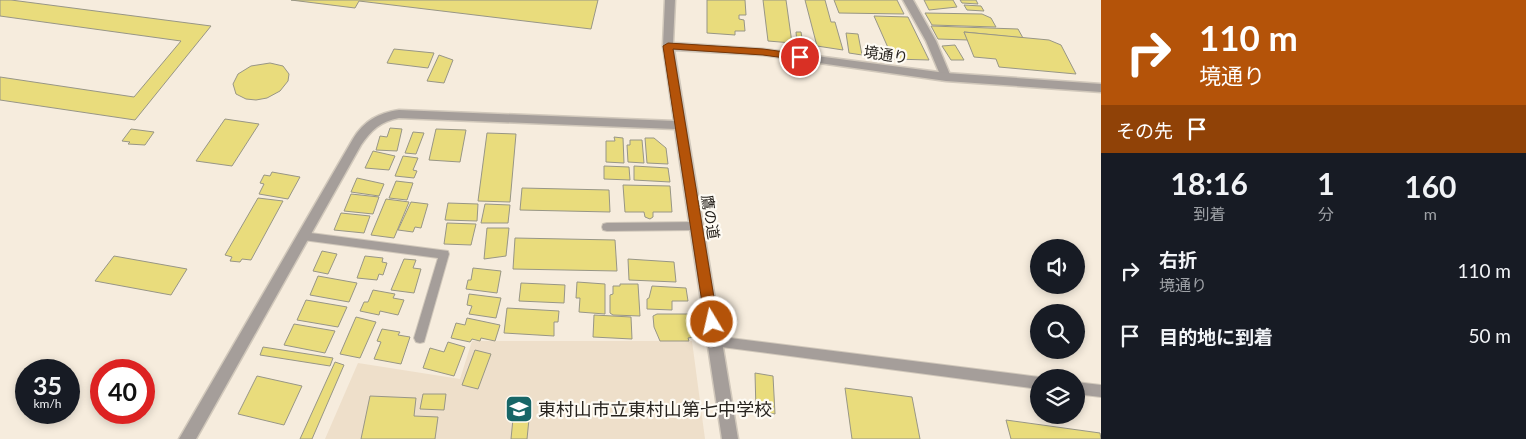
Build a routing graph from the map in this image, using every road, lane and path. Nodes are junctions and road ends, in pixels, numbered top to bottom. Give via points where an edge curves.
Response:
1 (670, 0) edge
2 (908, 0) edge
3 (668, 46) junction
4 (946, 77) junction
5 (1101, 88) edge
6 (680, 125) junction
7 (696, 226) junction
8 (607, 227) dead end
9 (303, 236) junction
10 (420, 338) dead end
11 (714, 341) junction
12 (1030, 382) edge
13 (1085, 389) edge
14 (1101, 391) edge
15 (186, 439) edge
16 (730, 439) edge

1 - 3 street, 鷹の道
2 - 4 street
3 - 4 street, 境通り via 763,52
3 - 6 street, 鷹の道
4 - 5 street, 境通り
6 - 7 street, 鷹の道
6 - 9 street via 386,115 363,132
7 - 8 lane
7 - 11 street, 鷹の道
9 - 10 lane via 444,254
9 - 15 street
11 - 12 lane
11 - 16 street, 鷹の道
13 - 14 lane

